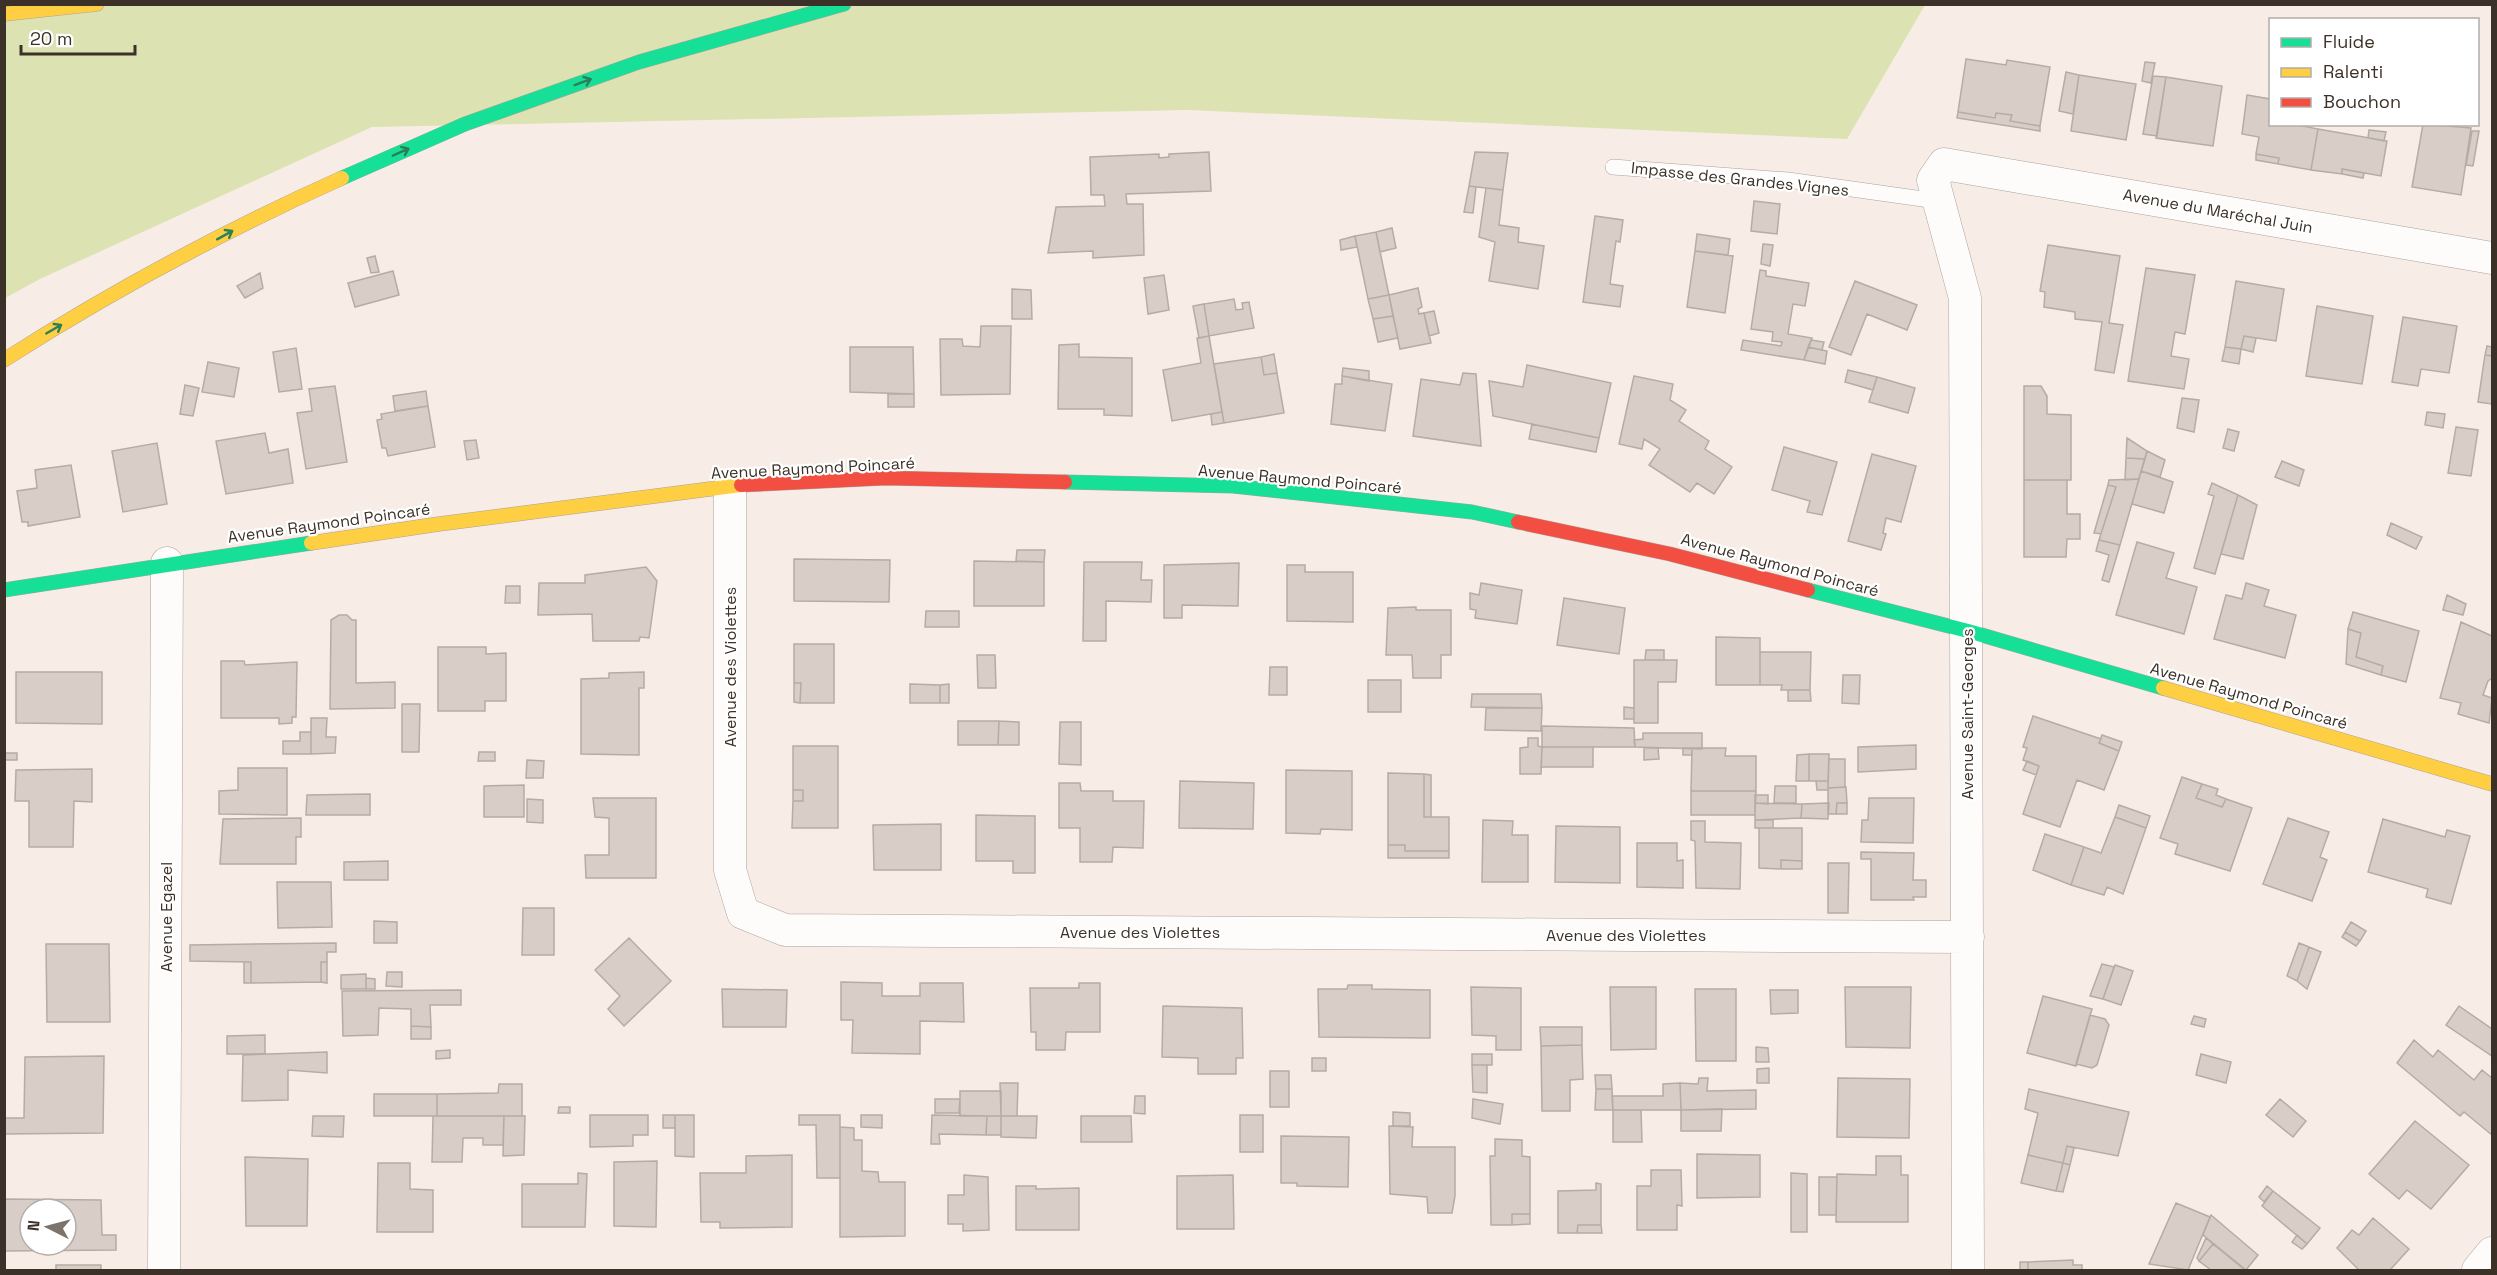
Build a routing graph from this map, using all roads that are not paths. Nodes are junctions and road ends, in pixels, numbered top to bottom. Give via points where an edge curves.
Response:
1 (98, 4) edge
2 (844, 4) edge
3 (4, 14) edge
4 (1944, 164) joint
5 (1613, 167) dead end
6 (1937, 201) junction
7 (2493, 258) edge
8 (4, 360) edge
9 (730, 486) junction
10 (167, 563) junction
11 (4, 590) edge
12 (1968, 631) junction
13 (2493, 784) edge
14 (1968, 937) junction
15 (2493, 1254) edge
16 (164, 1270) edge
17 (1968, 1270) edge
18 (2478, 1270) edge

1 - 3 main road
8 -> 2 main road via 51,330 273,209 465,124 639,62
4 - 6 street, Avenue Saint-Georges via 1933,180
4 - 7 street, Avenue du Maréchal Juin
5 - 6 lane, Impasse des Grandes Vignes via 1788,180
6 - 12 street, Avenue Saint-Georges via 1965,298
9 - 10 main road, Avenue Raymond Poincaré
9 - 12 main road, Avenue Raymond Poincaré via 886,478 1233,486 1460,511 1670,554
9 - 14 street, Avenue des Violettes via 730,870 743,913 786,930
10 - 11 main road, Avenue Raymond Poincaré
10 - 16 street, Avenue Egazel
12 - 13 main road, Avenue Raymond Poincaré
12 - 14 street, Avenue Saint-Georges
14 - 17 street, Avenue Saint-Georges
15 - 18 street

